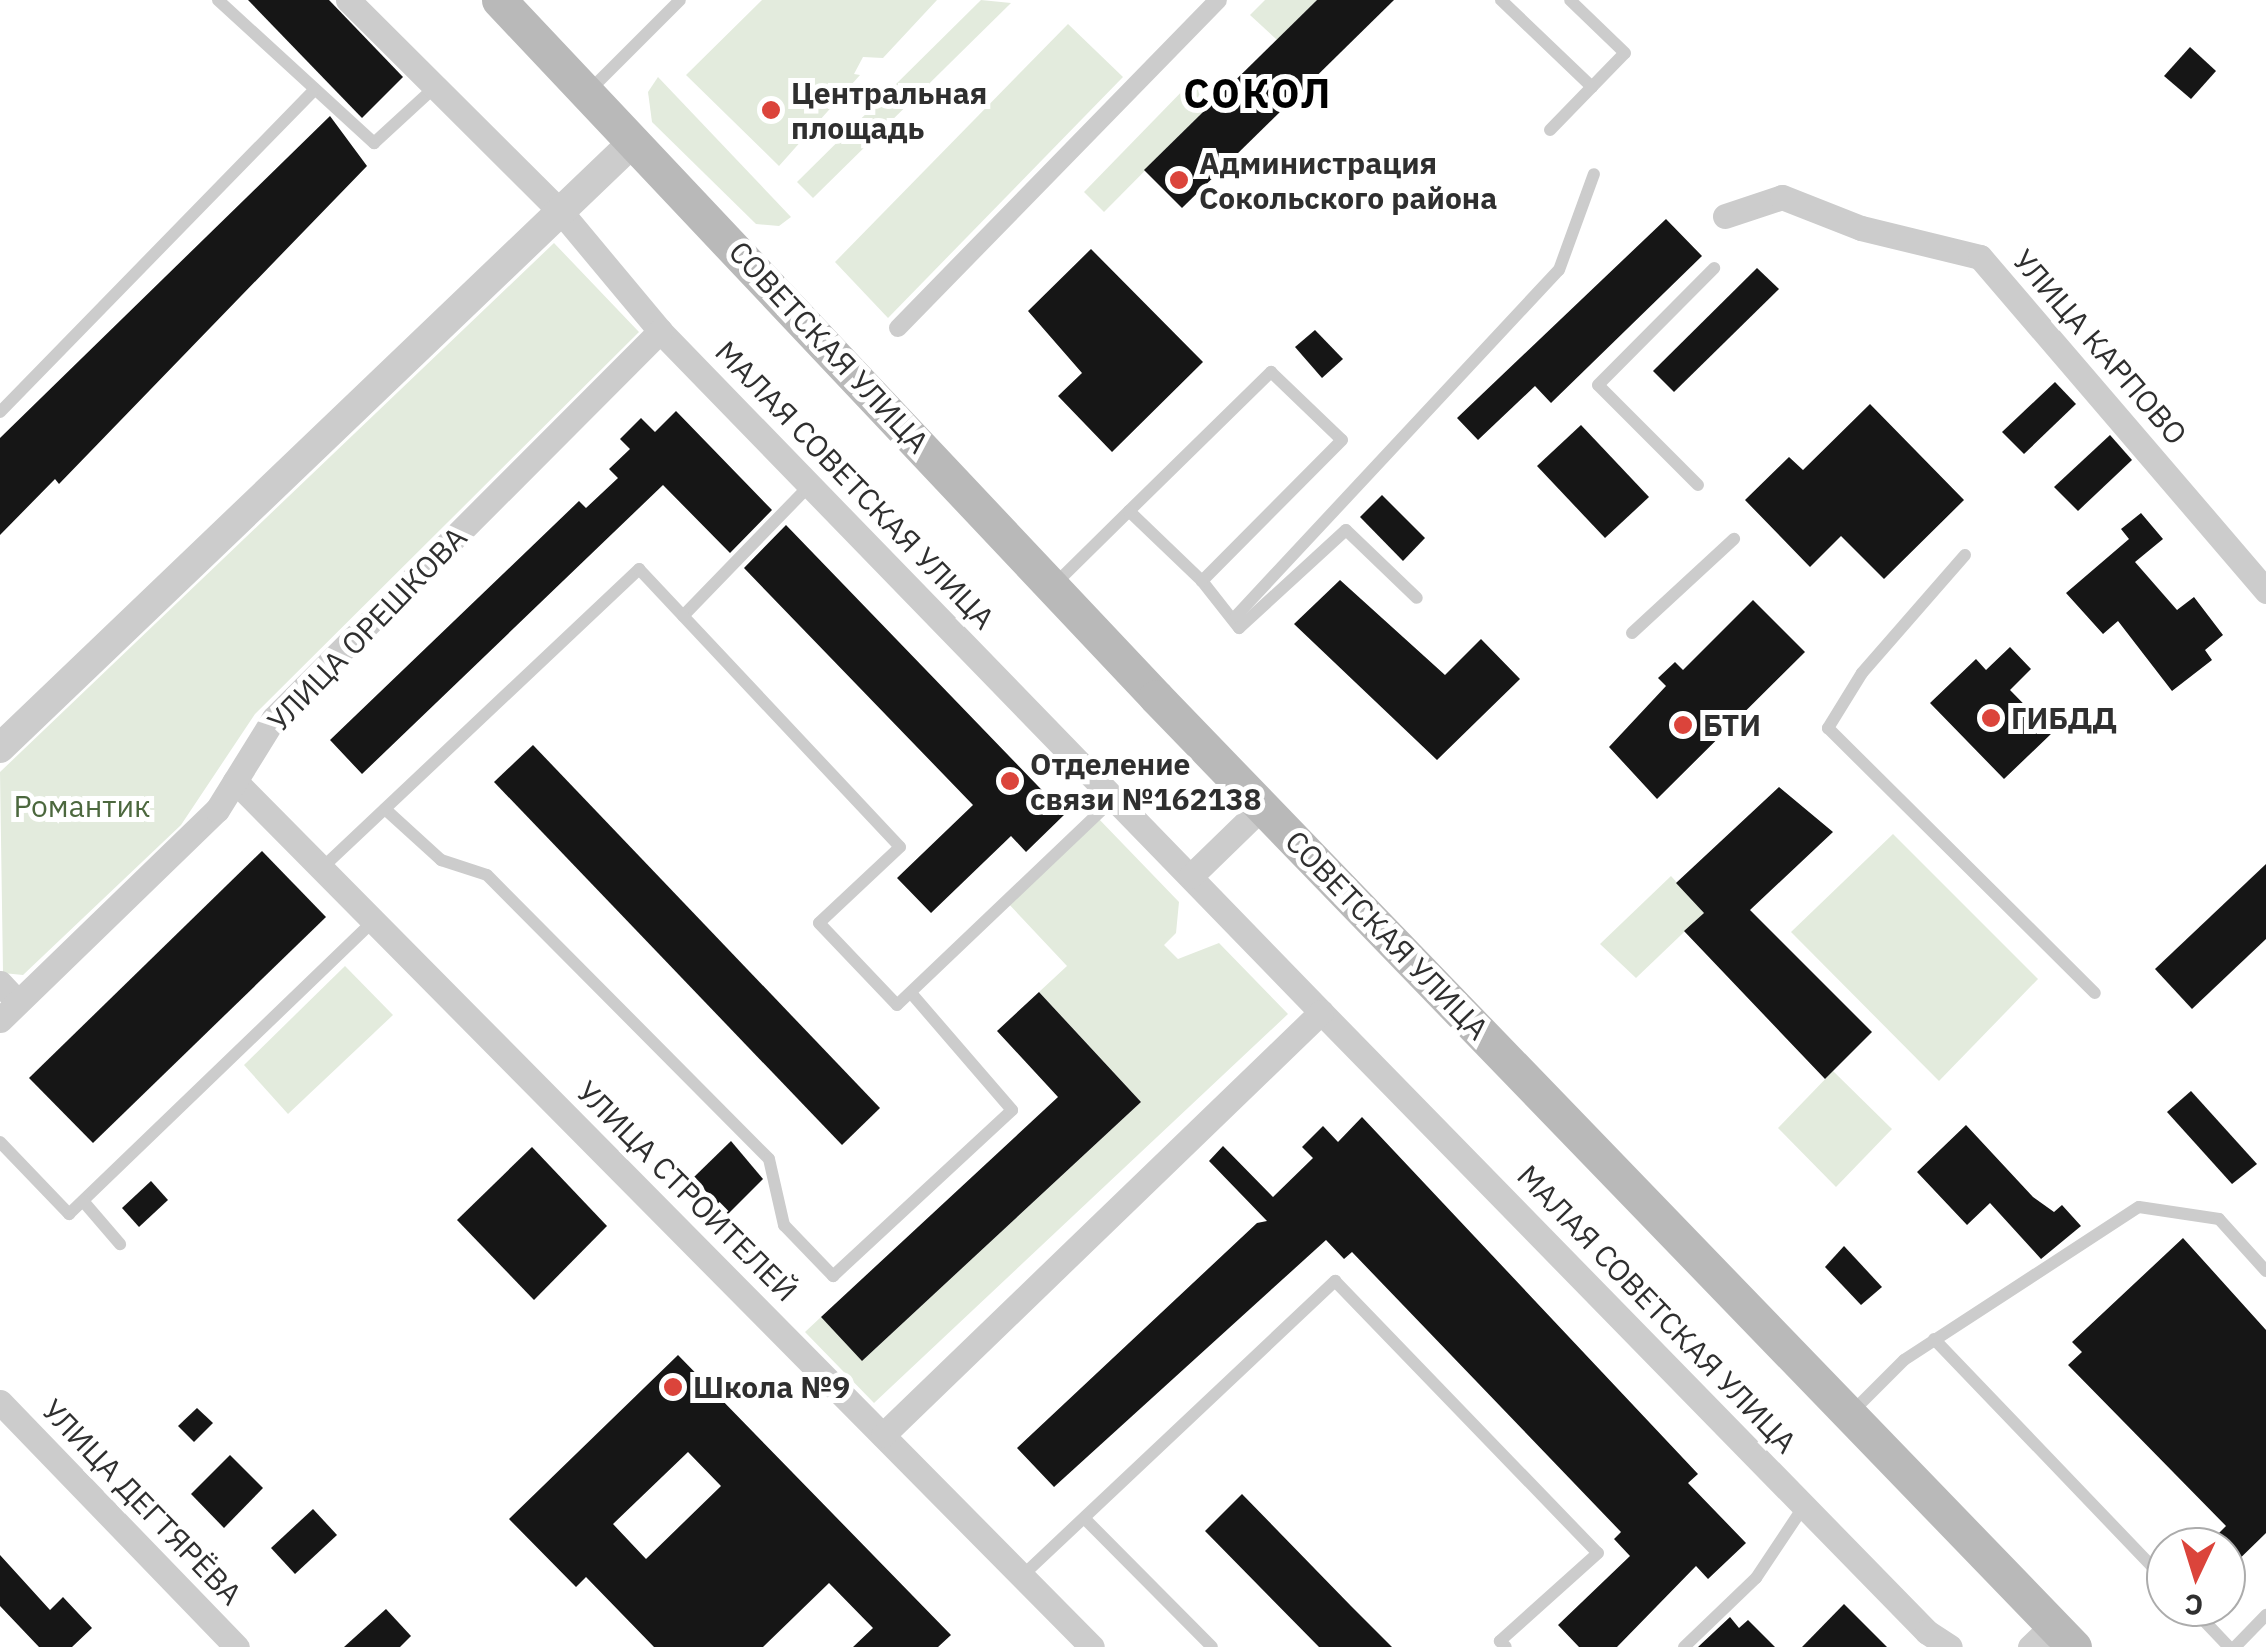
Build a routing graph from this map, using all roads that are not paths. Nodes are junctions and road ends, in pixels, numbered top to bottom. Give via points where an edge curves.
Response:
1 (218, 0) edge
2 (348, 0) edge
3 (499, 0) edge
4 (680, 0) edge
5 (1218, 0) edge
6 (1501, 0) edge
7 (1570, 0) edge
8 (435, 86) junction
9 (1592, 87) junction
10 (314, 89) junction
11 (588, 92) junction
12 (1550, 130) dead end
13 (633, 142) junction
14 (1594, 174) dead end
15 (561, 212) junction
16 (1726, 216) dead end
17 (1714, 268) dead end
18 (898, 328) dead end
19 (660, 332) junction
20 (0, 412) edge
21 (810, 485) junction
22 (1698, 485) dead end
23 (1129, 511) junction
24 (1734, 540) dead end
25 (1964, 555) dead end
26 (1202, 581) junction
27 (1053, 586) junction
28 (2266, 591) edge
29 (1418, 598) dead end
30 (682, 616) junction
31 (1236, 616) junction
32 (1632, 633) dead end
33 (0, 748) edge
34 (236, 780) junction
35 (1114, 798) junction
36 (1262, 806) junction
37 (386, 809) junction
38 (322, 868) junction
39 (1192, 876) junction
40 (374, 921) junction
41 (910, 992) junction
42 (2095, 992) dead end
43 (6, 1001) edge
44 (1321, 1012) junction
45 (0, 1142) edge
46 (83, 1200) junction
47 (120, 1244) dead end
48 (2266, 1272) edge
49 (1934, 1340) junction
50 (0, 1402) edge
51 (1851, 1413) junction
52 (883, 1434) junction
53 (1804, 1506) junction
54 (1085, 1519) junction
55 (2146, 1560) edge
56 (1022, 1577) junction
57 (2266, 1615) edge
58 (2212, 1627) edge
59 (2052, 1640) edge
60 (238, 1647) edge
61 (1092, 1647) edge
62 (1212, 1647) edge
63 (1506, 1647) edge
64 (1684, 1647) edge
65 (1950, 1647) edge
66 (2232, 1647) edge

1 - 10 lane
2 - 8 street, МАЛАЯ СОВЕТСКАЯ УЛИЦА
3 - 11 main road, СОВЕТСКАЯ УЛИЦА
4 - 11 lane
5 - 18 street
6 - 9 lane
7 - 9 lane via 1625,53
8 - 10 lane via 374,143
8 - 15 street, МАЛАЯ СОВЕТСКАЯ УЛИЦА
9 - 12 lane
10 - 20 lane
11 - 13 main road, СОВЕТСКАЯ УЛИЦА
13 - 15 street
13 - 27 main road, СОВЕТСКАЯ УЛИЦА
14 - 31 lane via 1559,270
15 - 19 street, МАЛАЯ СОВЕТСКАЯ УЛИЦА
15 - 33 street
16 - 28 street, УЛИЦА КАРПОВО via 1782,198 1861,228 1980,256
17 - 22 lane via 1598,385
19 - 21 street, МАЛАЯ СОВЕТСКАЯ УЛИЦА
19 - 34 street, УЛИЦА ОРЕШКОВА via 274,718
21 - 30 lane
21 - 35 street, МАЛАЯ СОВЕТСКАЯ УЛИЦА
23 - 26 lane
23 - 26 lane via 1271,372 1342,440
23 - 27 lane
24 - 32 lane
25 - 42 lane via 1862,673 1828,728
26 - 31 lane
27 - 36 main road, СОВЕТСКАЯ УЛИЦА
29 - 31 lane via 1346,530 1239,628
30 - 37 lane via 639,569
30 - 41 lane via 900,847 820,923 897,1006
34 - 38 street, УЛИЦА СТРОИТЕЛЕЙ
34 - 43 street, УЛИЦА ОРЕШКОВА via 217,810
35 - 39 street, МАЛАЯ СОВЕТСКАЯ УЛИЦА
35 - 41 lane
36 - 39 street
36 - 51 main road, СОВЕТСКАЯ УЛИЦА
37 - 38 lane
37 - 41 lane via 442,860 487,875 769,1160 784,1225 833,1276 1012,1110
38 - 40 street, УЛИЦА СТРОИТЕЛЕЙ
39 - 44 street, МАЛАЯ СОВЕТСКАЯ УЛИЦА
40 - 46 lane
40 - 52 street, УЛИЦА СТРОИТЕЛЕЙ
44 - 52 street
44 - 53 street, МАЛАЯ СОВЕТСКАЯ УЛИЦА
45 - 46 lane via 69,1214
46 - 47 lane
48 - 49 lane via 2219,1219 2139,1206
49 - 51 lane
49 - 55 lane
50 - 60 street, УЛИЦА ДЕГТЯРЁВА
51 - 59 main road, СОВЕТСКАЯ УЛИЦА
52 - 56 street, УЛИЦА СТРОИТЕЛЕЙ
53 - 64 lane via 1756,1578
53 - 65 street, МАЛАЯ СОВЕТСКАЯ УЛИЦА
54 - 56 lane
54 - 62 lane
54 - 63 lane via 1335,1281 1598,1553 1500,1641
56 - 61 street, УЛИЦА СТРОИТЕЛЕЙ
57 - 66 lane
58 - 66 lane

